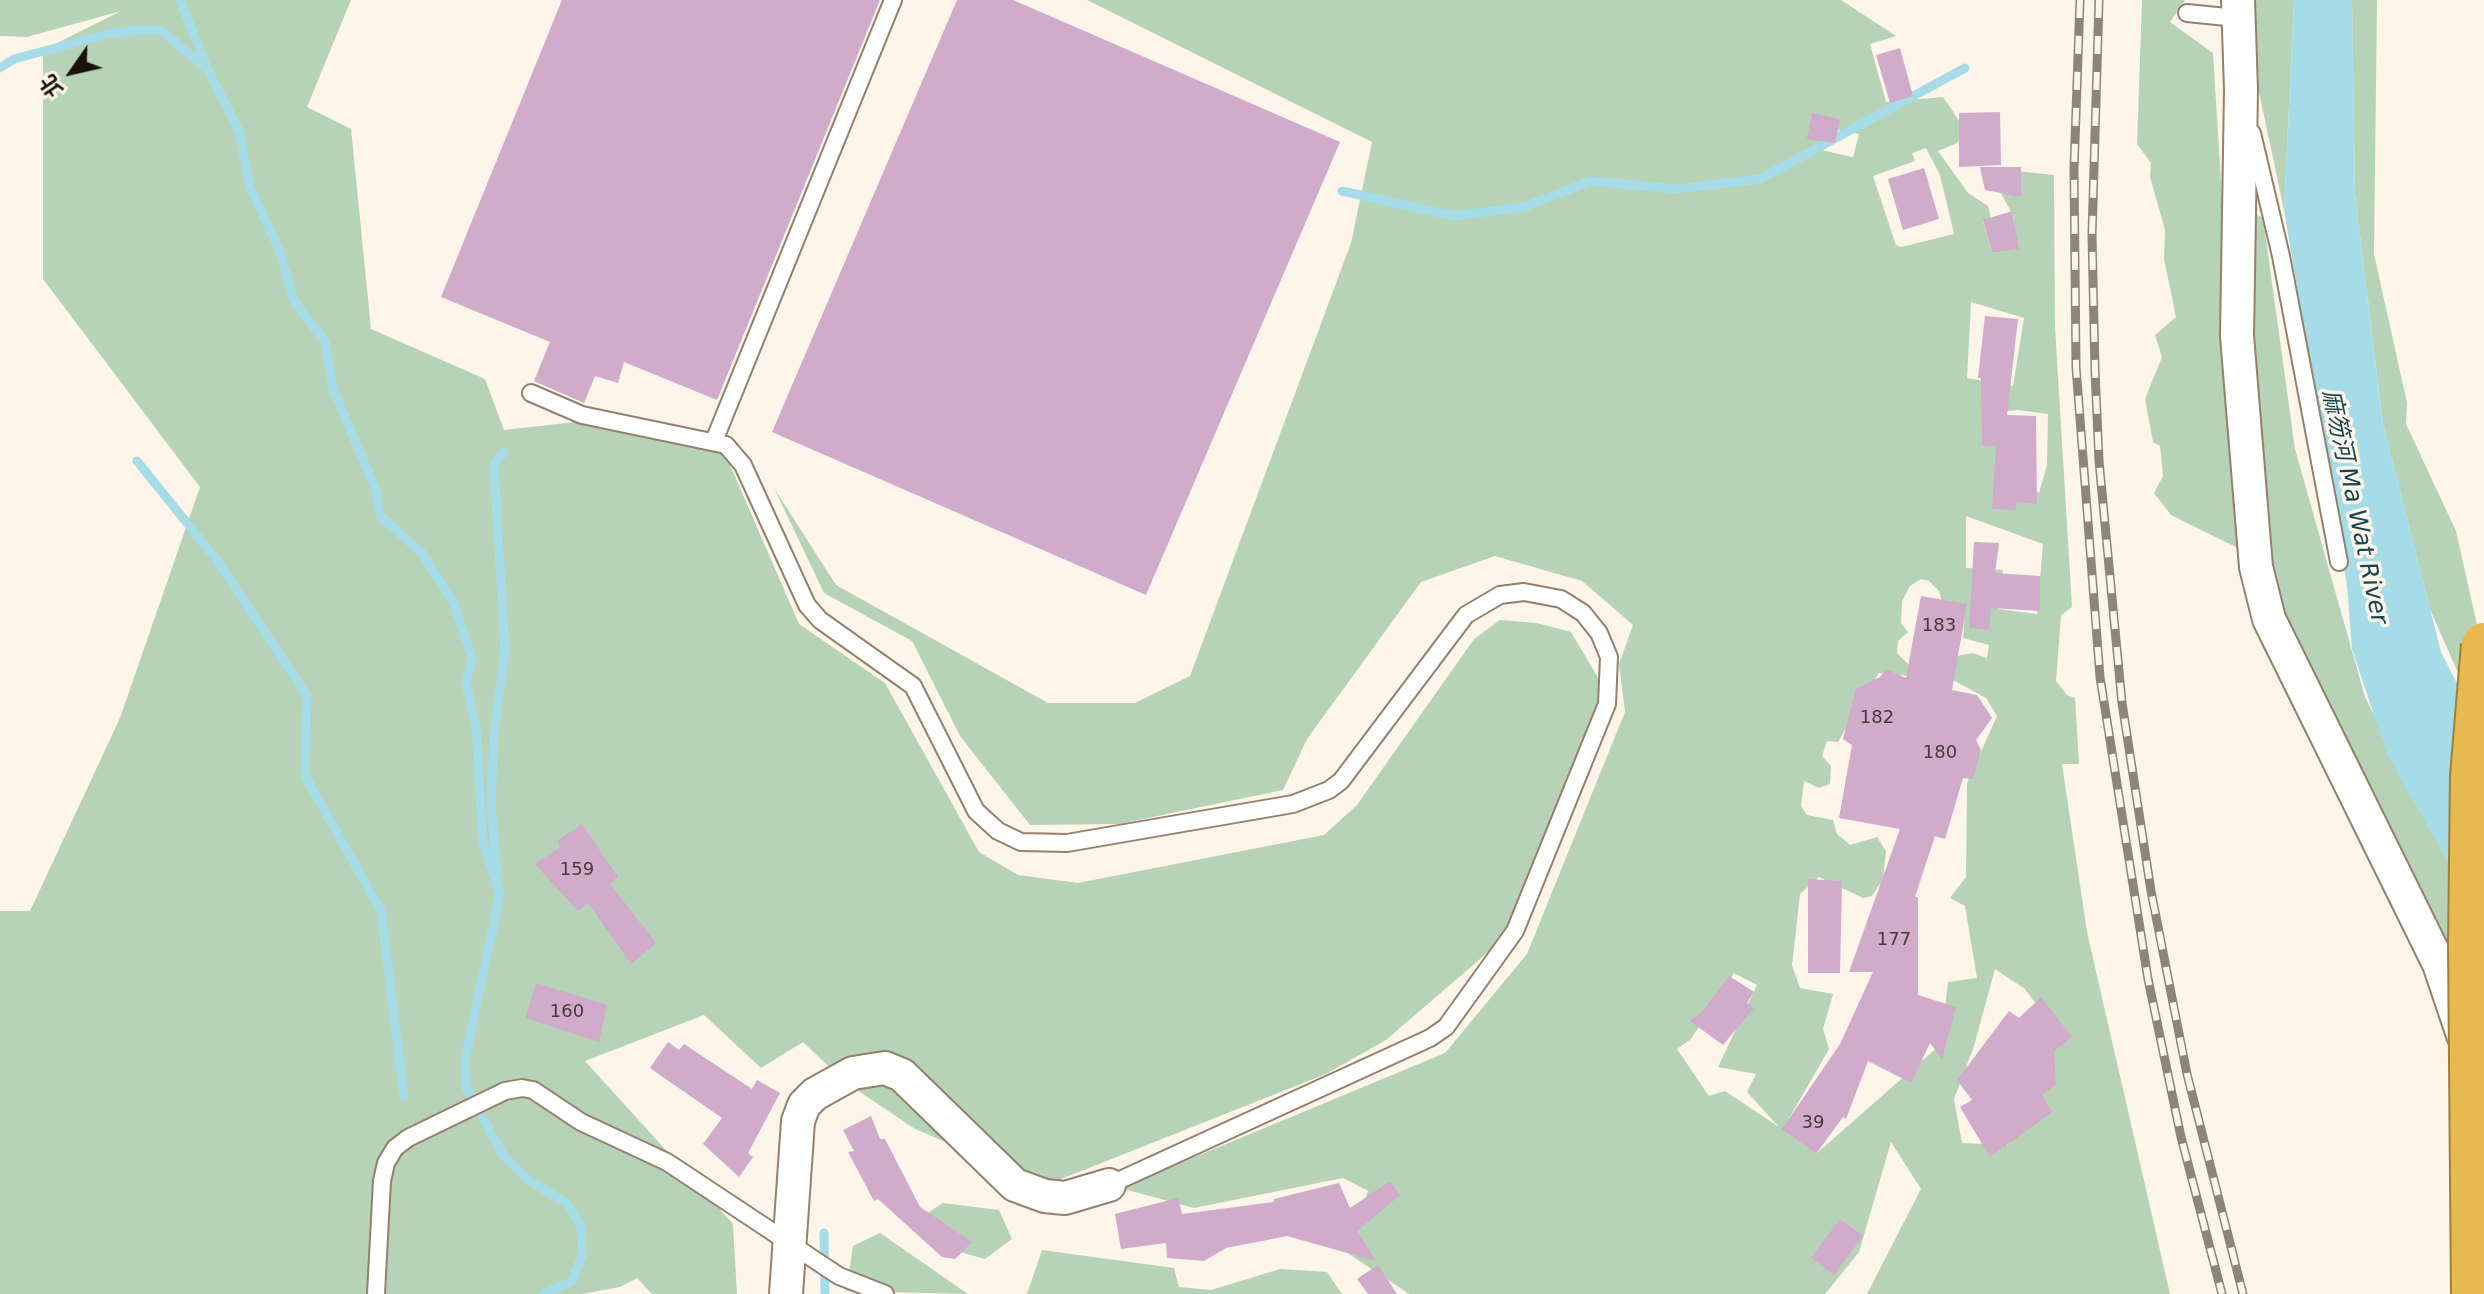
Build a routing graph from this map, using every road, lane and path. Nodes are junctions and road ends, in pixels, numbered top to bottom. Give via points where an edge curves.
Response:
1 (893, 0) edge
2 (2237, 9) edge
3 (2187, 13) dead end
4 (2241, 90) junction
5 (531, 393) dead end
6 (714, 441) junction
7 (2339, 562) dead end
8 (2484, 645) edge
9 (2484, 1100) edge
10 (1109, 1185) joint
11 (789, 1242) junction
12 (376, 1294) edge
13 (786, 1294) edge
14 (885, 1294) edge
15 (2474, 1294) edge

1 - 6 lane
2 - 3 lane
2 - 4 street
4 - 7 lane via 2284,272
4 - 9 street via 2237,336 2256,567 2269,619 2439,964
5 - 6 lane via 582,415
6 - 10 lane via 726,445 743,465 797,589 813,613 913,686 976,811 1021,842 1067,843 1293,804 1329,790 1466,615 1500,595 1524,592 1561,599 1583,613 1599,633 1609,657 1607,704 1522,919 1446,1027
8 - 15 highway, bridge via 2473,791
10 - 11 street via 1065,1198 1015,1185 919,1088 885,1068 868,1068 826,1086 804,1105 798,1121
11 - 12 lane via 667,1162 581,1122 533,1090 505,1091 395,1148 386,1163 378,1220
11 - 13 street
11 - 14 lane via 839,1276

